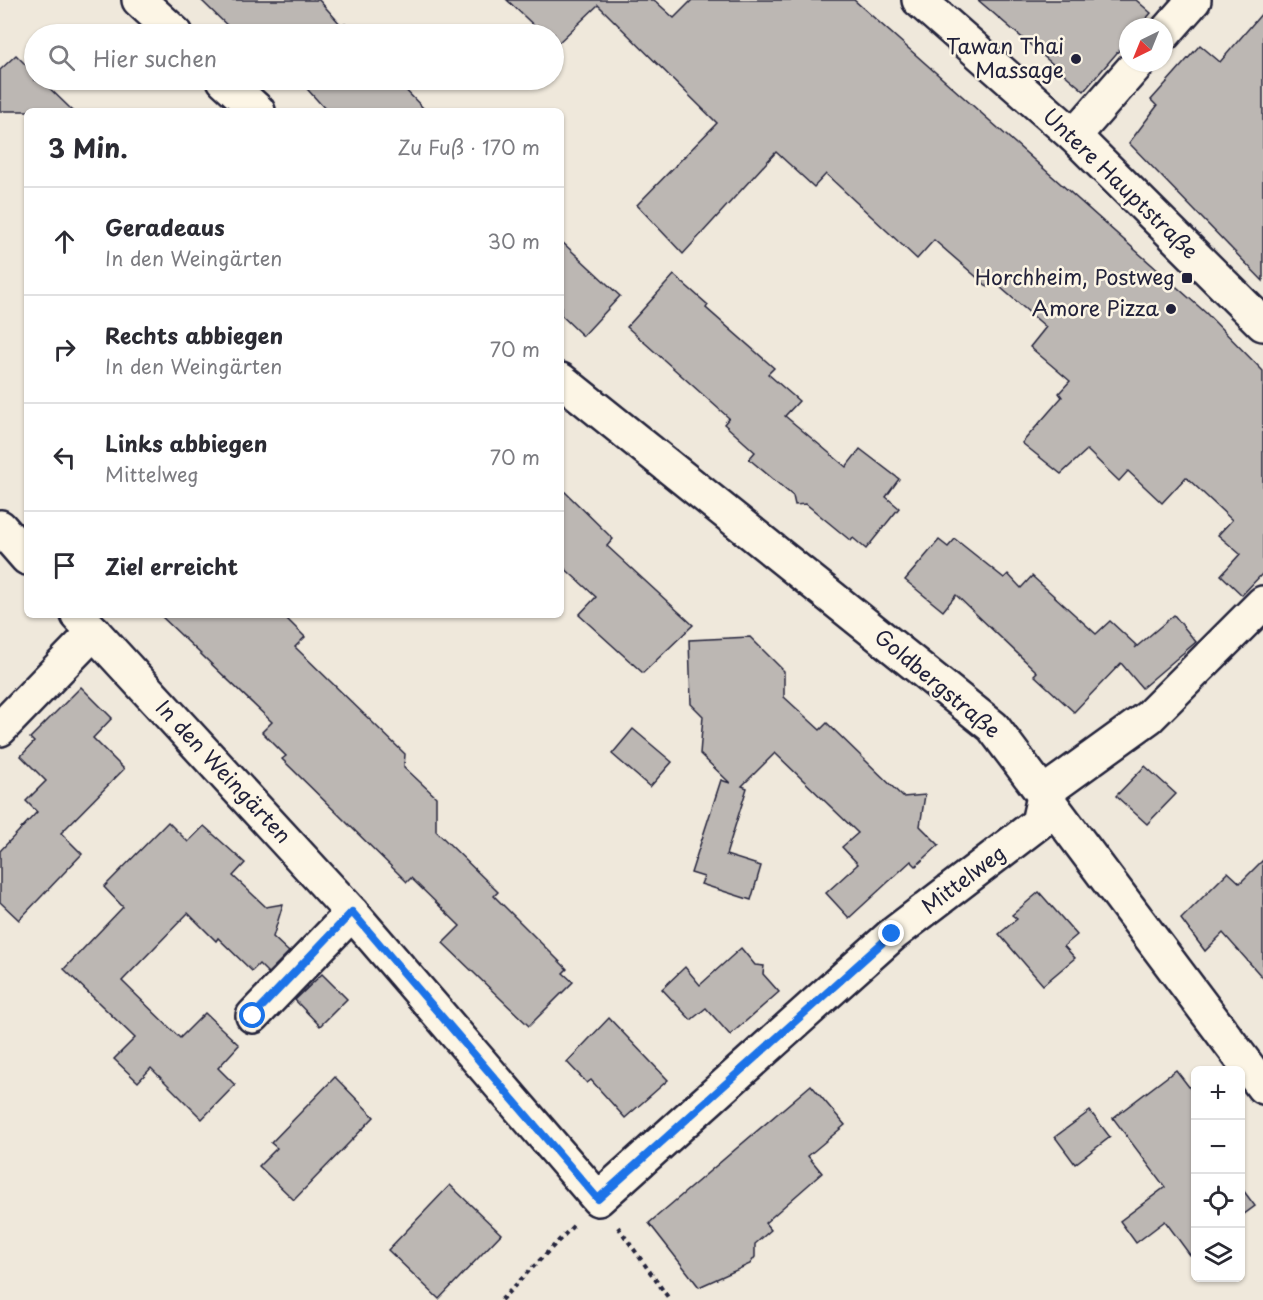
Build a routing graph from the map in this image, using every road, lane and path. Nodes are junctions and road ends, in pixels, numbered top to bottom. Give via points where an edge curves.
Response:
1 (139, 0) edge
2 (919, 0) edge
3 (1194, 0) edge
4 (165, 24) edge
5 (1173, 24) edge
6 (1130, 72) edge
7 (235, 90) edge
8 (255, 108) edge
9 (1074, 136) junction
10 (1263, 324) edge
11 (564, 382) edge
12 (0, 527) edge
13 (24, 555) edge
14 (1263, 603) edge
15 (86, 624) edge
16 (0, 729) edge
17 (1045, 792) junction
18 (352, 912) junction
19 (253, 1016) dead end
20 (1263, 1087) edge
21 (598, 1199) junction
22 (501, 1300) edge
23 (670, 1300) edge

1 - 4 street
2 - 9 street, Untere Hauptstraße
3 - 5 street
6 - 9 street
7 - 8 street
9 - 10 street, Untere Hauptstraße
11 - 17 street, Goldbergstraße via 993,727
12 - 13 street
14 - 17 street via 1149,717
15 - 16 street, In den Weingärten
15 - 18 street, In den Weingärten
17 - 20 street, Goldbergstraße
17 - 21 street, Mittelweg via 1038,823 892,934
18 - 19 street
18 - 21 street, In den Weingärten
21 - 22 path
21 - 23 path

